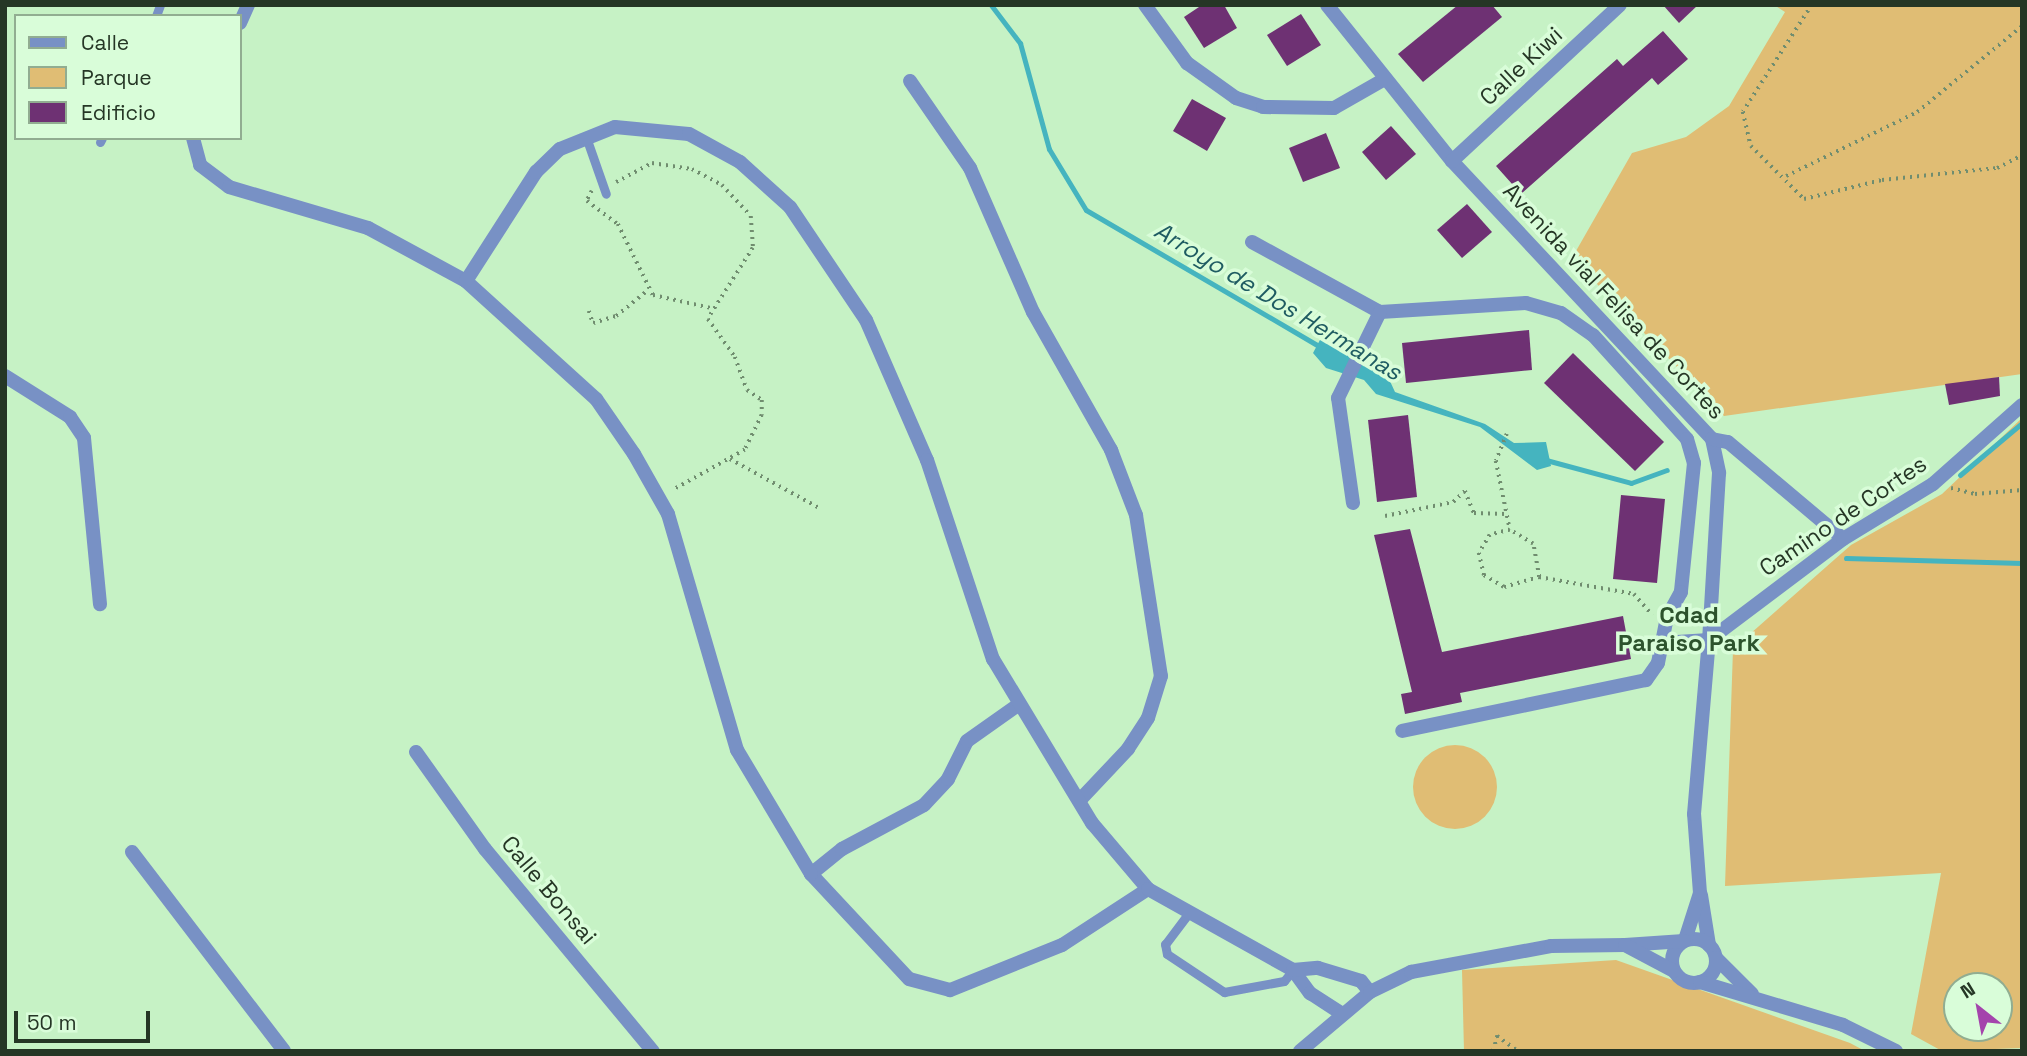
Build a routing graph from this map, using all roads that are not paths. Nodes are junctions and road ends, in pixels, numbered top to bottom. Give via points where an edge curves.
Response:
1 (1145, 5) edge
2 (1327, 5) edge
3 (1620, 5) edge
4 (910, 80) dead end
5 (1383, 80) junction
6 (586, 137) junction
7 (194, 140) edge
8 (1452, 161) junction
9 (605, 190) road end
10 (1252, 242) dead end
11 (467, 281) junction
12 (1380, 312) junction
13 (5, 376) edge
14 (2022, 405) edge
15 (1712, 439) junction
16 (1353, 503) dead end
17 (1843, 539) junction
18 (100, 604) dead end
19 (1663, 636) junction
20 (1709, 640) junction
21 (1018, 705) junction
22 (1402, 731) dead end
23 (416, 752) dead end
24 (1079, 801) junction
25 (132, 852) dead end
26 (811, 874) junction
27 (1148, 889) junction
28 (1700, 893) junction
29 (1188, 914) junction
30 (1685, 941) junction
31 (1625, 945) junction
32 (1713, 952) junction
33 (1293, 970) junction
34 (1674, 971) junction
35 (1700, 982) junction
36 (1370, 992) junction
37 (1752, 994) junction
38 (1342, 1014) junction
39 (284, 1051) edge
40 (653, 1051) edge
41 (1300, 1051) edge
42 (1896, 1051) edge

1 - 5 street via 1187,63 1236,98 1263,107 1334,108
2 - 5 street, Avenida vial Felisa de Cortes
3 - 8 street, Calle Kiwi
4 - 24 street via 970,169 1033,312 1111,450 1136,515 1161,676 1148,718
5 - 8 street, Avenida vial Felisa de Cortes
6 - 9 lane
6 - 11 street via 559,149 536,172
6 - 21 street via 651,126 715,144 767,186 810,232 871,332 927,460 993,659
7 - 11 street via 200,165 229,187 368,228
8 - 15 street, Avenida vial Felisa de Cortes
10 - 12 street
11 - 26 street via 596,399 658,498 737,750
12 - 16 street via 1338,398
12 - 19 street via 1526,303 1561,313 1593,335 1674,419 1693,463 1681,592
13 - 18 street via 71,418 84,438
14 - 17 street, Camino de Cortes via 1933,484
15 - 17 street via 1728,442
15 - 20 street, Avenida vial Felisa de Cortes via 1719,473
17 - 20 street, Camino de Cortes
19 - 20 street via 1679,641
19 - 22 street via 1653,672 1637,685
20 - 28 street, Avenida vial Felisa de Cortes via 1694,814
21 - 24 street
21 - 26 street via 967,741 931,799
23 - 40 street, Calle Bonsai via 485,849
24 - 27 street
25 - 39 street
26 - 27 street via 909,979 950,990 1062,945
27 - 29 street
28 - 30 street, Avenida vial Felisa de Cortes
28 - 32 street, Avenida vial Felisa de Cortes
29 - 33 street
29 - 33 lane via 1165,944 1167,954 1224,992 1284,981
30 - 31 street
30 - 32 street
30 - 34 street via 1672,955
31 - 34 street
31 - 36 street via 1551,946 1459,960 1410,972
32 - 35 street via 1712,973
32 - 37 street
33 - 36 street via 1318,968 1361,981
33 - 38 street via 1310,993
34 - 35 street via 1685,981
35 - 37 street
36 - 38 street
37 - 42 street
38 - 41 street

